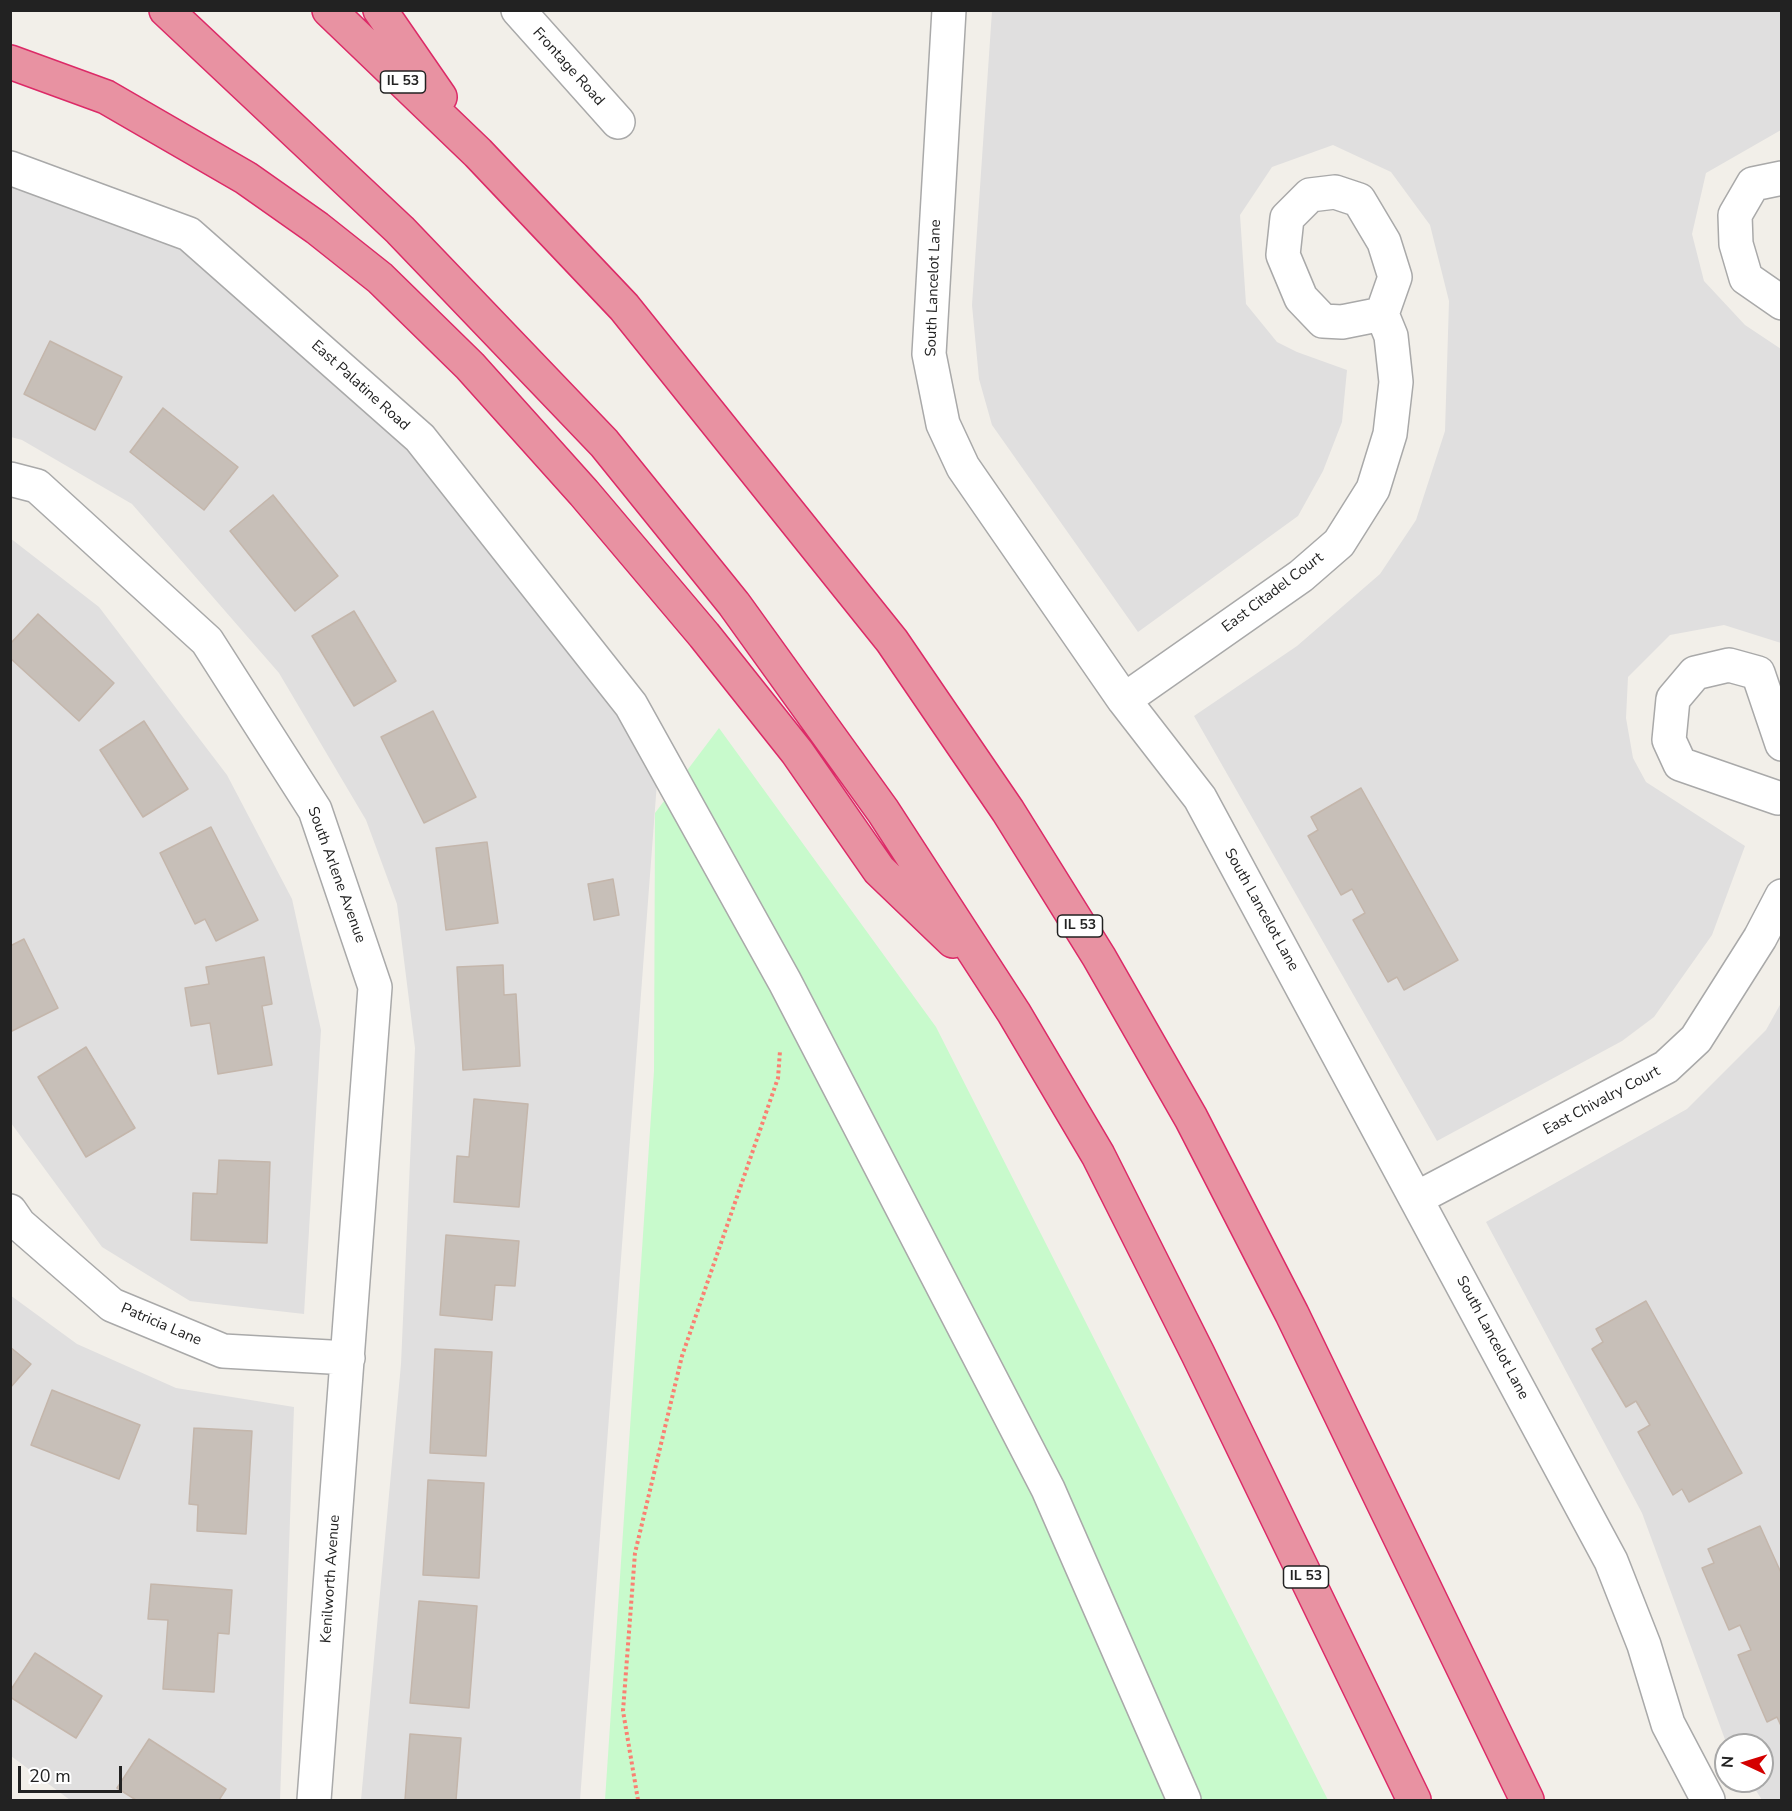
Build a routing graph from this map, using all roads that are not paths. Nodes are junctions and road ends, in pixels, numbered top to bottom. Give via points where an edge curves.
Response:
1 (166, 10) edge
2 (329, 10) edge
3 (380, 10) edge
4 (518, 10) edge
5 (949, 10) edge
6 (10, 62) edge
7 (618, 122) dead end
8 (478, 153) junction
9 (10, 168) edge
10 (1782, 178) edge
11 (1782, 303) edge
12 (1382, 314) dead end
13 (10, 479) edge
14 (1124, 700) junction
15 (1782, 744) edge
16 (1780, 794) edge
17 (1782, 896) edge
18 (993, 980) junction
19 (1417, 1198) junction
20 (10, 1210) edge
21 (348, 1358) junction
22 (314, 1800) edge
23 (1184, 1800) edge
24 (1414, 1800) edge
25 (1527, 1800) edge
26 (1708, 1800) edge

1 - 18 highway, IL 53 via 400,230 604,443 734,604 876,801
2 - 8 highway, IL 53
3 - 8 highway
4 - 7 street, Frontage Road
5 - 14 street, South Lancelot Lane via 929,354 943,424 963,467
6 - 18 highway via 106,97 246,178 380,278 470,366 705,635 797,752 879,870
8 - 25 highway, IL 53 via 624,307 778,497 892,641 1008,811 1099,957 1191,1118 1292,1314
9 - 23 street, East Palatine Road via 189,234 420,438 631,705 785,982 1048,1489
10 - 11 street via 1753,184 1735,215 1736,244 1746,278
12 - 14 street, East Citadel Court via 1391,336 1396,382 1390,434 1373,489 1338,543 1301,576
13 - 21 street, South Arlene Avenue via 37,486 207,641 315,810 375,987
14 - 19 street, South Lancelot Lane via 1200,798
15 - 16 street via 1758,674 1730,665 1695,672 1673,699 1669,740 1680,764
17 - 19 street, East Chivalry Court via 1696,1039 1666,1067
18 - 24 highway, IL 53 via 1098,1155
19 - 26 street, South Lancelot Lane via 1611,1561 1644,1645 1668,1724
20 - 21 street, Patricia Lane via 19,1224 112,1305 223,1351
21 - 22 street, Kenilworth Avenue

